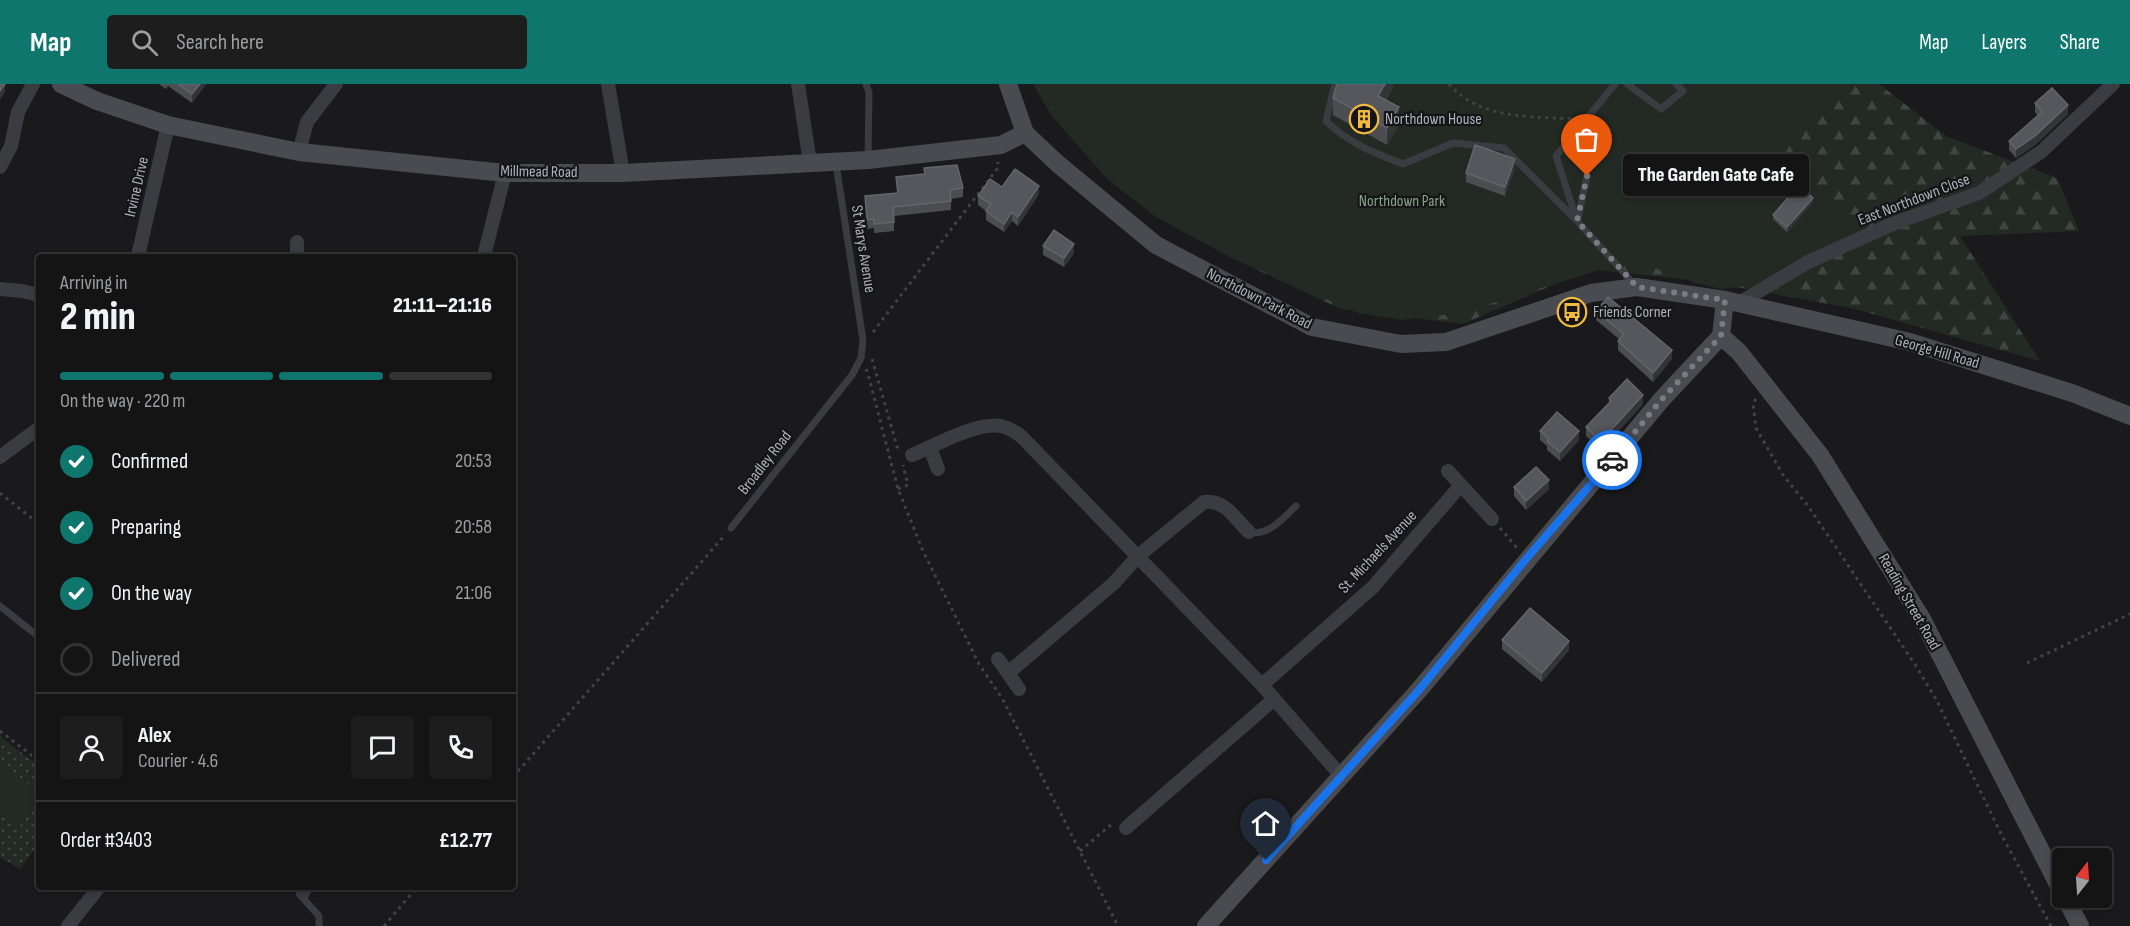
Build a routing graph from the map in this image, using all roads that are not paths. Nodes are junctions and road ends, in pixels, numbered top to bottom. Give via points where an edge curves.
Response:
1 (33, 84) edge
2 (61, 84) edge
3 (336, 84) edge
4 (608, 84) edge
5 (798, 84) edge
6 (866, 84) edge
7 (1008, 84) edge
8 (1335, 84) edge
9 (1615, 84) edge
10 (1627, 84) edge
11 (1676, 84) edge
12 (2114, 84) edge
13 (168, 125) junction
14 (1025, 133) junction
15 (299, 152) junction
16 (868, 160) junction
17 (836, 161) junction
18 (810, 163) junction
19 (0, 167) edge
20 (506, 173) junction
21 (623, 173) junction
22 (1587, 176) dead end
23 (1577, 221) junction
24 (138, 254) edge
25 (485, 254) edge
26 (1637, 287) junction
27 (0, 289) edge
28 (36, 294) edge
29 (1732, 302) junction
30 (1721, 336) junction
31 (863, 340) joint
32 (2130, 416) edge
33 (36, 430) edge
34 (930, 448) junction
35 (912, 455) dead end
36 (0, 457) edge
37 (938, 469) dead end
38 (1448, 471) dead end
39 (1461, 485) junction
40 (1296, 506) dead end
41 (1492, 519) road end
42 (731, 528) road end
43 (1250, 532) joint
44 (1138, 556) junction
45 (0, 606) edge
46 (36, 635) edge
47 (998, 659) dead end
48 (1008, 673) junction
49 (1262, 686) junction
50 (1019, 688) dead end
51 (1273, 700) junction
52 (1342, 777) junction
53 (1126, 828) road end
54 (2052, 872) edge
55 (97, 890) edge
56 (305, 890) edge
57 (2071, 908) edge
58 (68, 926) edge
59 (319, 926) edge
60 (1206, 926) edge
61 (2080, 926) edge

1 - 19 street via 18,112 11,146
2 - 13 main road, Millmead Road
3 - 15 street via 307,122
4 - 21 street
5 - 18 street
6 - 16 lane
7 - 14 main road, Northdown Park Road
8 - 23 lane via 1326,121 1363,148 1404,164 1453,143 1504,147
9 - 23 lane via 1556,156
10 - 11 lane via 1661,109 1683,91
12 - 29 street, East Northdown Close via 2041,152 1979,193 1895,223
13 - 15 main road, Millmead Road
13 - 24 street, Irvine Drive
14 - 16 main road, Millmead Road via 1001,145
14 - 26 main road, Northdown Park Road via 1156,245 1312,327 1401,344 1446,342 1591,293
15 - 20 main road, Millmead Road
16 - 17 main road, Millmead Road
17 - 18 main road, Millmead Road
17 - 31 lane, St Marys Avenue
18 - 21 main road, Millmead Road
20 - 21 main road, Millmead Road
20 - 25 street
22 - 23 lane
23 - 26 lane
26 - 29 main road, Northdown Park Road
27 - 28 street
29 - 30 main road
29 - 32 main road, George Hill Road via 1910,342 2072,393
30 - 52 main road via 1662,399
30 - 54 main road, Reading Street Road via 1739,352 1820,455 1922,619
31 - 42 lane, Broadley Road via 860,360 852,375
33 - 36 street
34 - 35 street
34 - 37 street
34 - 44 street via 987,426 1012,430
38 - 39 street
39 - 41 street
39 - 49 street, St. Michaels Avenue via 1373,587
40 - 43 lane via 1262,533
43 - 44 street via 1222,505 1203,502
44 - 48 street via 1114,583
44 - 49 street
45 - 46 lane
47 - 48 street
48 - 50 street
49 - 51 street
51 - 52 street
51 - 53 street
52 - 60 main road
55 - 58 street
56 - 59 lane via 302,897 319,916
57 - 61 main road

